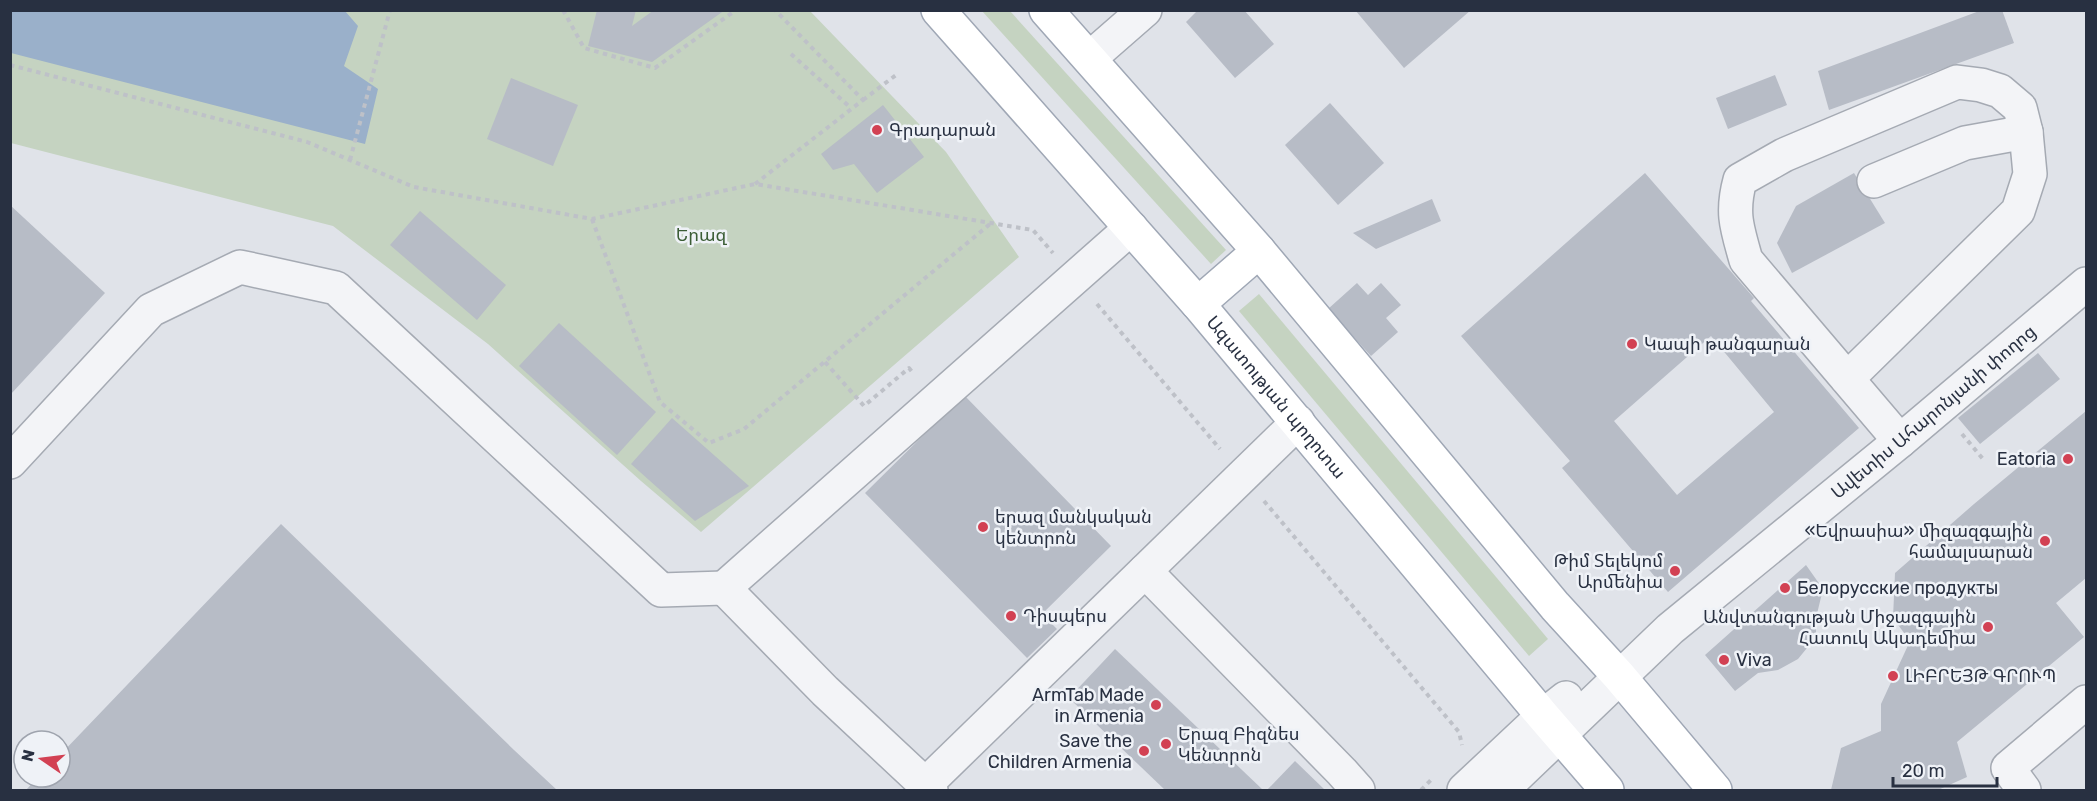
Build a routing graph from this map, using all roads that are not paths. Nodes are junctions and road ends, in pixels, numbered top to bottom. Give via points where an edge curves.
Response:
1 (938, 10) edge
2 (1046, 10) edge
3 (1145, 10) edge
4 (1090, 58) junction
5 (2026, 132) junction
6 (1874, 182) dead end
7 (1131, 228) junction
8 (1259, 251) junction
9 (2086, 284) edge
10 (1198, 304) junction
11 (1847, 379) junction
12 (1298, 422) junction
13 (1900, 441) junction
14 (10, 462) edge
15 (1144, 571) junction
16 (724, 588) junction
17 (1614, 671) junction
18 (2086, 702) edge
19 (1550, 725) junction
20 (928, 788) edge
21 (1358, 790) edge
22 (1464, 790) edge
23 (1502, 790) edge
24 (1607, 790) edge
25 (1715, 790) edge
26 (2025, 790) edge

1 - 7 main road, Ազատության պողոտա
2 - 4 main road
3 - 4 street
4 - 8 main road
5 - 6 street via 1965,143
5 - 11 street via 2030,174 2018,211
5 - 11 street via 2020,108 2000,91 1958,82 1784,155 1740,180 1734,202 1746,260
7 - 10 main road, Ազատության պողոտա
7 - 16 street
8 - 10 main road
8 - 17 main road
9 - 13 street, Ավետիս Ահարոնյանի փողոց
10 - 12 main road, Ազատության պողոտա
11 - 13 street
12 - 15 street
12 - 19 main road, Ազատության պողոտա
13 - 17 street, Ավետիս Ահարոնյանի փողոց
14 - 16 street via 151,310 240,267 336,288 661,590
15 - 20 street
15 - 21 street
16 - 20 street
17 - 19 street, Ավետիս Ահարոնյանի փողոց
17 - 25 main road
18 - 26 street via 2008,768
19 - 22 street
19 - 23 street
19 - 24 main road, Ազատության պողոտա

